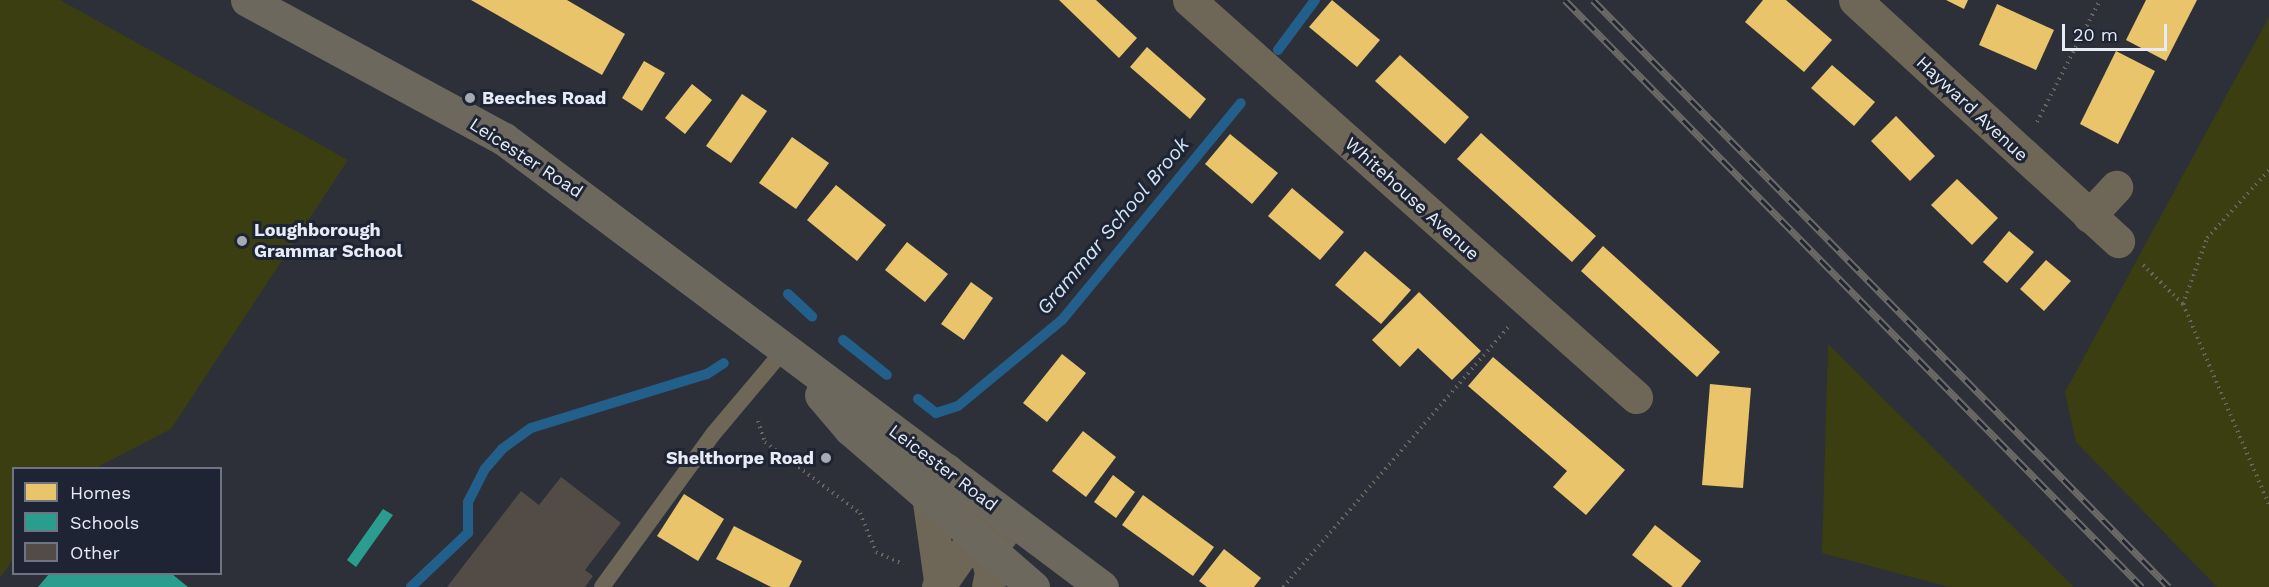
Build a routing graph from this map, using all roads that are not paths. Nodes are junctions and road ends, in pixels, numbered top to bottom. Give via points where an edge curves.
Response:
1 (247, 0) edge
2 (1189, 0) edge
3 (1855, 0) edge
4 (2116, 187) dead end
5 (2089, 216) junction
6 (2118, 242) road end
7 (783, 351) junction
8 (1636, 397) dead end
9 (938, 483) junction
10 (1036, 538) junction
11 (982, 542) junction
12 (939, 584) edge
13 (602, 587) edge
14 (988, 587) edge
15 (1033, 587) edge
16 (1102, 587) edge

1 - 7 highway, Leicester Road via 504,139
2 - 8 street, Whitehouse Avenue
3 - 5 street, Hayward Avenue
4 - 5 street
5 - 6 street, Hayward Avenue
7 - 9 highway, Leicester Road
7 - 13 lane
9 - 10 highway, Leicester Road
9 - 11 street via 967,504
9 - 12 street
10 - 11 street via 1005,533
10 - 16 highway, Leicester Road
11 - 12 street via 961,554
11 - 14 street via 991,572
11 - 15 highway, Leicester Road

